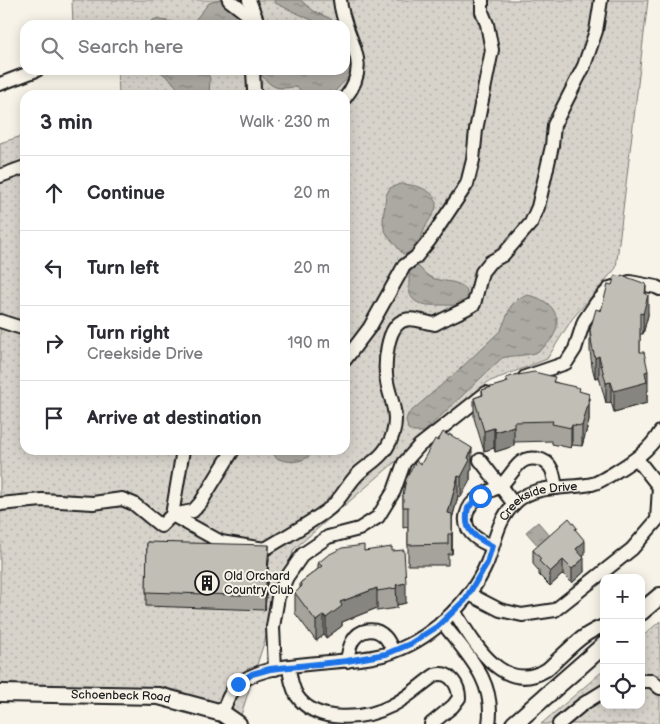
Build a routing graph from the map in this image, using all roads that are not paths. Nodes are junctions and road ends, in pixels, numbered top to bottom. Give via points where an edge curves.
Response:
1 (229, 0) edge
2 (249, 0) edge
3 (340, 0) edge
4 (482, 0) edge
5 (601, 0) edge
6 (255, 20) edge
7 (257, 20) edge
8 (344, 20) edge
9 (350, 35) edge
10 (24, 75) edge
11 (253, 75) edge
12 (0, 84) edge
13 (254, 90) edge
14 (350, 90) edge
15 (20, 169) edge
16 (0, 176) edge
17 (660, 289) edge
18 (0, 321) edge
19 (20, 327) edge
20 (350, 353) edge
21 (513, 379) edge
22 (496, 388) edge
23 (660, 432) edge
24 (182, 455) edge
25 (229, 455) edge
26 (637, 458) junction
27 (480, 460) dead end
28 (500, 486) junction
29 (556, 488) junction
30 (0, 504) edge
31 (514, 504) junction
32 (172, 515) junction
33 (492, 546) junction
34 (470, 594) junction
35 (660, 596) edge
36 (645, 609) edge
37 (454, 611) junction
38 (442, 622) junction
39 (600, 627) edge
40 (600, 649) edge
41 (393, 651) junction
42 (347, 661) junction
43 (288, 667) junction
44 (275, 669) junction
45 (645, 681) edge
46 (660, 688) edge
47 (0, 693) edge
48 (600, 694) edge
49 (222, 713) junction
50 (328, 721) edge
51 (238, 724) edge
52 (431, 724) edge
53 (489, 724) edge
54 (514, 724) edge
55 (559, 724) edge

1 - 6 street
2 - 7 street
3 - 8 street
4 - 20 street via 492,50 467,184 429,241 404,266 370,327
5 - 32 street via 596,31 584,66 554,125 538,207 530,223 503,255 490,262 482,272 474,304 435,324 404,320 389,338 387,382 396,416 391,440 379,458 359,473 329,508 265,548 221,542
9 - 14 street via 359,65
10 - 12 street
11 - 13 street
15 - 16 street
17 - 21 street via 630,282 610,288 584,321 575,349 566,363
18 - 19 street
22 - 44 street via 414,452 404,463 394,491 378,517 358,528 328,537 304,554 278,596 273,626
23 - 26 street, Creekside Drive
24 - 32 street
25 - 32 street via 202,502 192,511
26 - 29 street, Creekside Drive via 595,484
26 - 34 street via 659,487 657,520 632,549 555,610 522,615 500,610
27 - 28 street
28 - 29 street via 519,464 531,458 539,459 551,468
28 - 31 street
28 - 33 street via 472,502 466,515 468,530
29 - 31 street, Creekside Drive via 534,492
30 - 32 street via 42,500 92,503 122,499 134,504 161,526
31 - 33 street, Creekside Drive via 501,521
33 - 34 street, Creekside Drive via 487,563
34 - 37 street, Creekside Drive
35 - 36 main road
37 - 38 street, Creekside Drive
37 - 39 street via 494,665 520,676 546,670 590,630
38 - 41 street, Creekside Drive via 410,644
38 - 53 street via 483,678 488,691
40 - 54 main road
41 - 42 street, Creekside Drive
41 - 42 street via 378,631 369,630 353,640
42 - 43 street, Creekside Drive
43 - 44 street, Creekside Drive
43 - 50 street via 298,698
44 - 49 street, Creekside Drive via 252,674 238,684
45 - 46 street via 652,680
47 - 49 main road, Schoenbeck Road via 159,696
48 - 55 street
49 - 51 main road, Schoenbeck Road
50 - 52 street via 370,715 404,699 441,673 451,678 460,698

